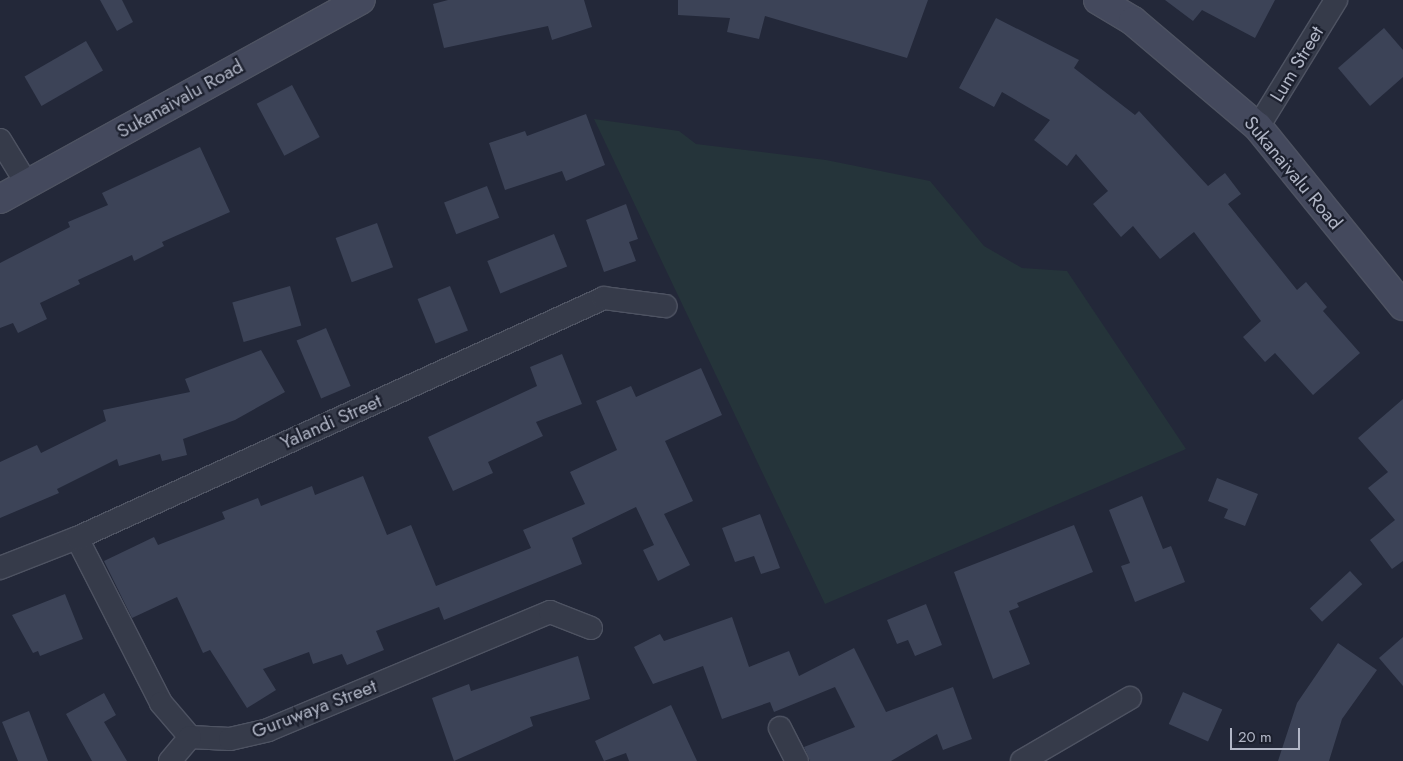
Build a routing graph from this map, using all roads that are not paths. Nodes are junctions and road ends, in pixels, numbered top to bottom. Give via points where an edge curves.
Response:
1 (361, 0) edge
2 (1098, 0) edge
3 (1336, 0) edge
4 (1258, 127) junction
5 (0, 140) edge
6 (26, 184) junction
7 (0, 199) edge
8 (665, 306) dead end
9 (1403, 306) edge
10 (77, 538) junction
11 (0, 568) edge
12 (591, 628) dead end
13 (1130, 698) dead end
14 (780, 728) dead end
15 (190, 737) junction
16 (170, 761) edge
17 (797, 761) edge
18 (1022, 761) edge

1 - 6 main road, Sukanaivalu Road
2 - 4 main road, Sukanaivalu Road via 1133,21
3 - 4 street, Lum Street
4 - 9 main road, Sukanaivalu Road
5 - 6 street
6 - 7 main road, Sukanaivalu Road
8 - 10 street, Yalandi Street via 604,298
10 - 11 street, Yalandi Street
10 - 15 street via 161,703
12 - 15 street, Guruwaya Street via 550,612 268,730 230,739
13 - 18 street
14 - 17 street
15 - 16 street

